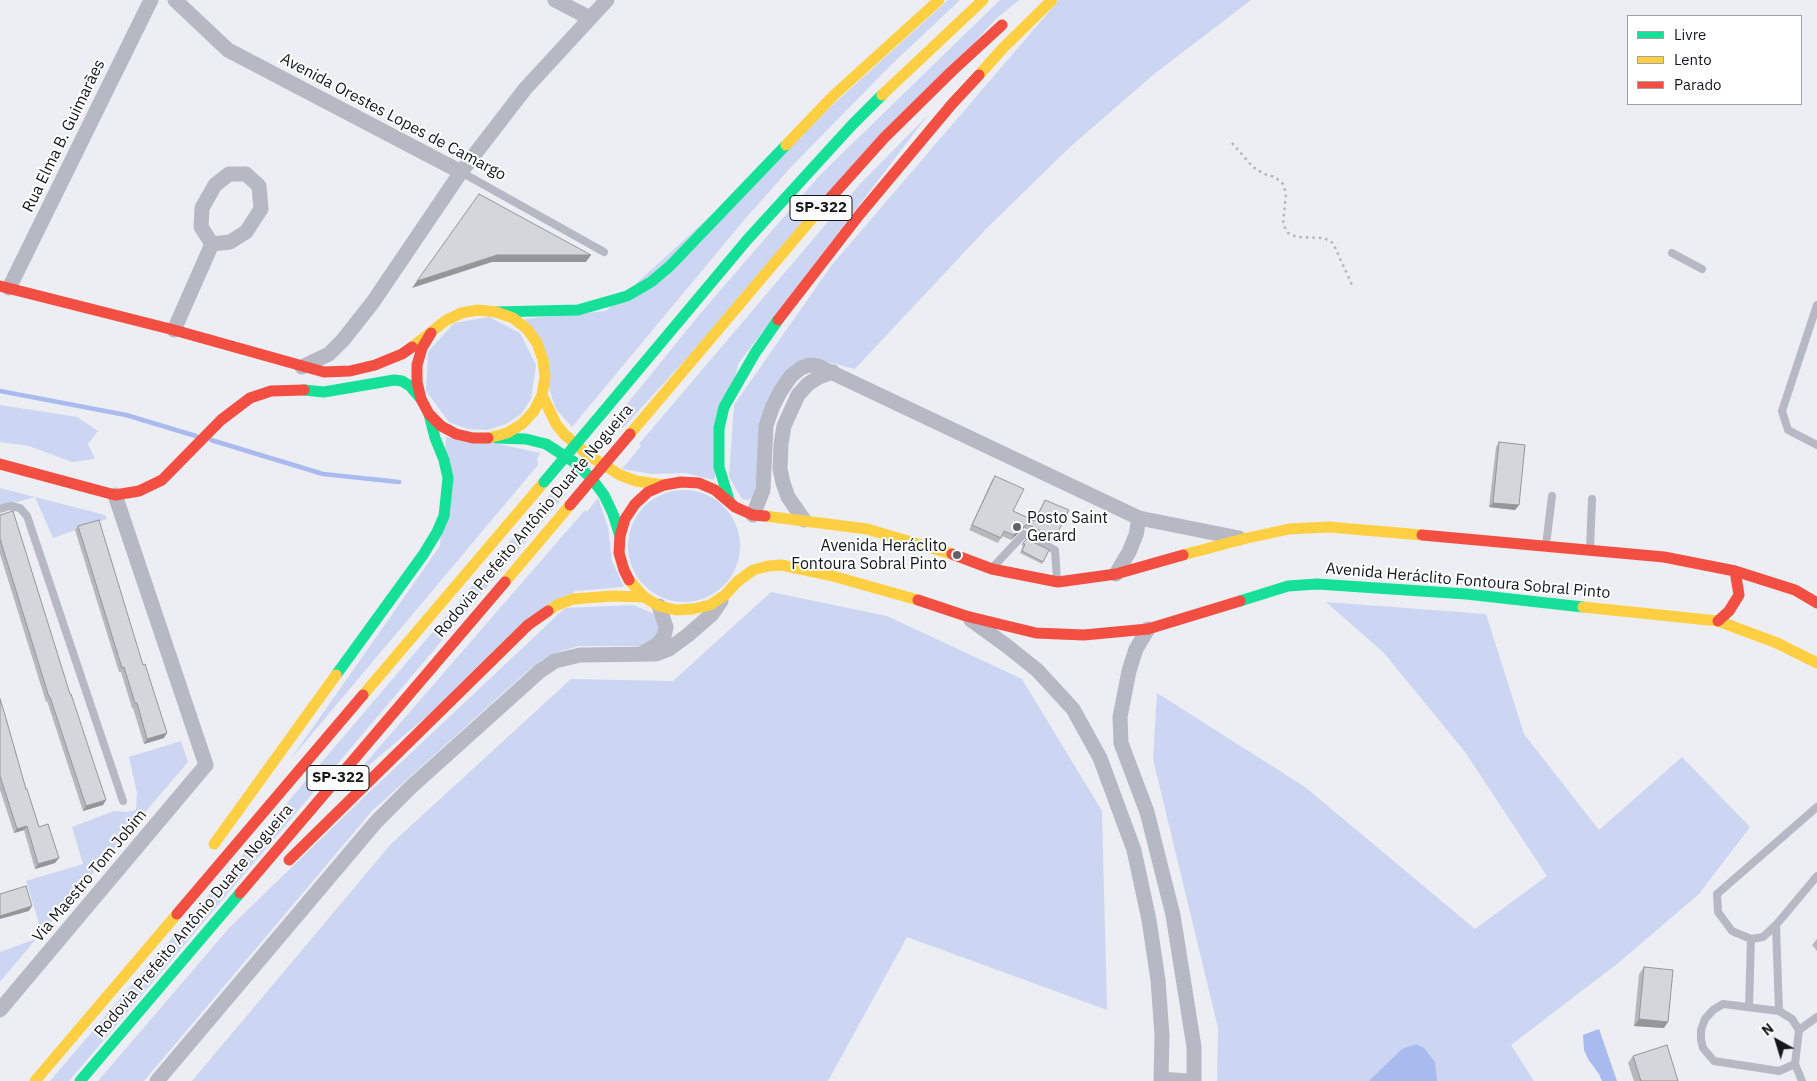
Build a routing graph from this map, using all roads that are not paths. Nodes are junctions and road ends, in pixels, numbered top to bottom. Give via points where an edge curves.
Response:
1 (151, 0) edge
2 (175, 0) edge
3 (555, 0) edge
4 (607, 0) edge
5 (939, 0) edge
6 (983, 0) edge
7 (1052, 0) edge
8 (590, 18) junction
9 (1009, 19) dead end
10 (461, 172) junction
11 (212, 244) junction
12 (604, 252) dead end
13 (1672, 253) dead end
14 (1702, 269) dead end
15 (4, 287) edge
16 (1817, 305) edge
17 (496, 312) junction
18 (174, 330) junction
19 (431, 333) junction
20 (302, 368) junction
21 (833, 372) junction
22 (542, 395) junction
23 (421, 399) junction
24 (429, 414) junction
25 (490, 438) junction
26 (1817, 445) edge
27 (0, 464) edge
28 (664, 485) junction
29 (115, 495) junction
30 (1552, 496) dead end
31 (1592, 499) dead end
32 (732, 503) junction
33 (0, 509) edge
34 (753, 515) junction
35 (1139, 518) junction
36 (804, 520) junction
37 (620, 536) junction
38 (1243, 539) junction
39 (1546, 545) junction
40 (1590, 550) junction
41 (992, 569) junction
42 (1735, 571) junction
43 (1116, 574) junction
44 (1058, 582) junction
45 (724, 595) junction
46 (644, 597) junction
47 (1817, 603) edge
48 (659, 606) junction
49 (966, 616) junction
50 (1718, 621) junction
51 (1148, 630) junction
52 (642, 654) junction
53 (1817, 663) edge
54 (123, 801) dead end
55 (1817, 807) edge
56 (209, 851) dead end
57 (280, 869) dead end
58 (1817, 876) edge
59 (252, 896) dead end
60 (168, 907) dead end
61 (1776, 925) junction
62 (1751, 939) junction
63 (1749, 1007) junction
64 (0, 1010) edge
65 (1779, 1011) junction
66 (1817, 1017) edge
67 (82, 1026) junction
68 (1799, 1030) junction
69 (106, 1050) junction
70 (1796, 1064) junction
71 (1161, 1080) edge
72 (36, 1081) edge
73 (80, 1081) edge
74 (157, 1081) edge
75 (1187, 1081) edge
76 (1194, 1081) edge
77 (1802, 1081) edge

1 - 15 street, Rua Elma B. Guimarães
2 - 10 street, Avenida Orestes Lopes de Camargo via 228,50
3 - 8 street
4 - 8 street
5 - 17 main road via 833,96 651,282 627,296 578,310
6 - 67 main road, Rodovia Prefeito Antônio Duarte Nogueira / SP-322, bridge via 852,125 747,240
7 - 32 main road via 940,118 792,300 754,353 724,407 719,428 719,466
8 - 10 street via 525,89
9 - 69 main road, Rodovia Prefeito Antônio Duarte Nogueira / SP-322, bridge via 884,138 795,237
10 - 12 lane, Avenida Orestes Lopes de Camargo
10 - 20 street via 373,302 329,354
11 - 11 street via 230,242 246,232 261,208 259,186 246,174 230,174 215,186 202,208 201,227
11 - 18 street
13 - 14 lane
15 - 18 main road
16 - 26 lane via 1782,412 1788,430
17 - 19 main road via 478,310 461,313
17 - 22 main road via 512,318 537,343 544,360
18 - 20 main road
19 - 20 main road via 402,354 375,365 324,372
19 - 23 main road via 417,364
21 - 34 street via 818,366 801,368 780,392 766,426 763,490
21 - 35 street
21 - 36 street via 808,384 798,395 784,426 780,461 783,483 788,497
22 - 25 main road via 522,424
22 - 28 main road via 556,424 588,455 620,476
23 - 24 main road
23 - 29 main road via 410,386 394,380 324,392 271,391 250,398 221,420 162,480 139,491
24 - 25 main road via 456,434
24 - 56 main road via 448,478 444,516 437,532
25 - 37 main road via 526,439 546,444 574,462 604,495
27 - 29 main road
28 - 32 main road via 699,483
28 - 37 main road via 648,492 635,504 625,519
29 - 64 street, Via Maestro Tom Jobim via 206,765
30 - 39 lane
31 - 40 lane
32 - 34 main road
33 - 54 lane via 20,508 27,516
34 - 36 main road
35 - 38 street
35 - 43 street via 1136,535
36 - 41 main road via 867,529 957,554
37 - 46 main road via 624,570
38 - 39 main road via 1289,529 1329,527
38 - 43 main road
39 - 40 main road
40 - 42 main road via 1664,557
41 - 44 main road
41 - 44 lane via 1024,534 1055,550
42 - 47 main road via 1795,590
42 - 50 main road via 1739,595 1729,612
43 - 44 main road
45 - 48 main road via 693,609
45 - 49 main road, Avenida Heráclito Fontoura Sobral Pinto via 753,570 781,565 911,598
45 - 52 street via 712,614 669,649 656,654
46 - 48 main road
46 - 57 main road via 573,599 540,616
48 - 52 street via 666,627 664,636
49 - 51 main road, Avenida Heráclito Fontoura Sobral Pinto via 1036,633 1084,635
49 - 71 street via 1037,670 1073,710 1100,758 1134,850 1149,920 1158,980
50 - 51 main road, Avenida Heráclito Fontoura Sobral Pinto via 1466,594 1317,584 1288,586
50 - 53 main road, Avenida Heráclito Fontoura Sobral Pinto via 1778,643
51 - 76 street via 1136,649 1129,671 1120,717 1121,743 1146,812 1173,915 1194,1047
52 - 74 street via 580,655 555,661 540,671 376,822
55 - 62 lane via 1716,894 1718,912 1732,932
58 - 61 lane
59 - 69 main road
60 - 67 main road
61 - 62 lane via 1762,937
61 - 65 lane
62 - 63 lane
63 - 65 lane
63 - 70 lane via 1724,1004 1705,1019 1700,1040 1708,1055 1714,1061 1779,1071
65 - 68 lane via 1792,1019
66 - 68 lane
67 - 72 main road, Rodovia Prefeito Antônio Duarte Nogueira / SP-322
68 - 70 lane
69 - 73 main road, Rodovia Prefeito Antônio Duarte Nogueira / SP-322
70 - 77 lane
71 - 75 street

